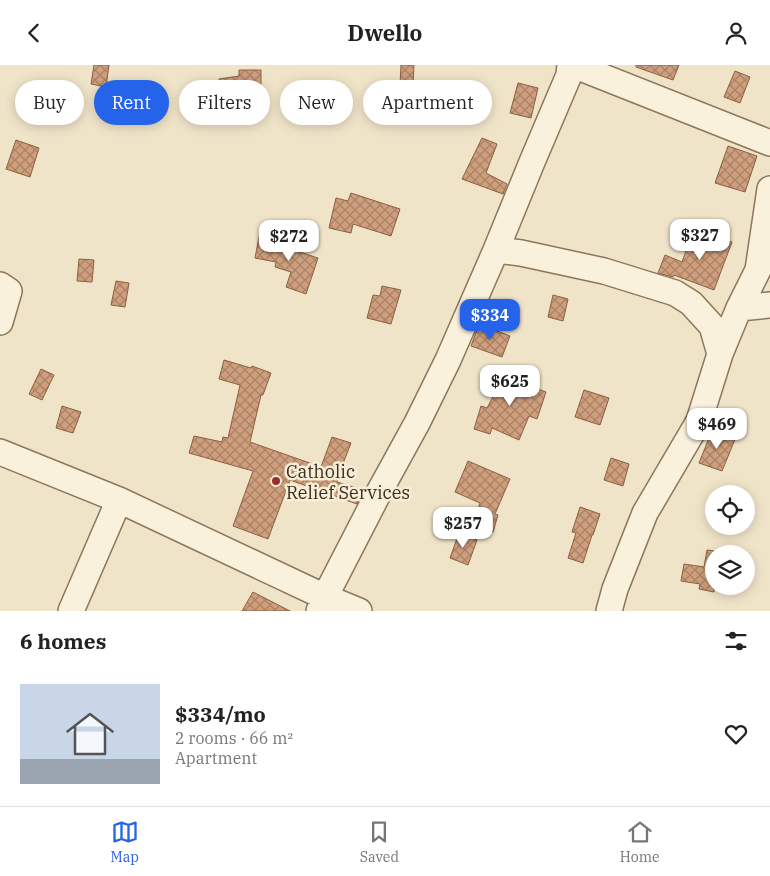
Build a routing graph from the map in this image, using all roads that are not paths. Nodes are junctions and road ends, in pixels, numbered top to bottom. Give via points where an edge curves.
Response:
1 (571, 65) edge
2 (770, 143) edge
3 (770, 189) edge
4 (496, 250) junction
5 (0, 285) edge
6 (770, 305) edge
7 (740, 308) junction
8 (0, 322) edge
9 (720, 354) junction
10 (0, 452) edge
11 (119, 500) junction
12 (322, 604) edge
13 (71, 611) edge
14 (359, 611) edge
15 (609, 611) edge

1 - 2 street
1 - 4 street
3 - 7 street via 758,270
4 - 9 street via 604,271 674,293 692,303 712,327
4 - 12 street via 448,360
5 - 8 street via 8,291
6 - 7 street
7 - 9 street
9 - 15 street via 699,421 645,513
10 - 11 street
11 - 12 street
11 - 13 street
12 - 14 street

